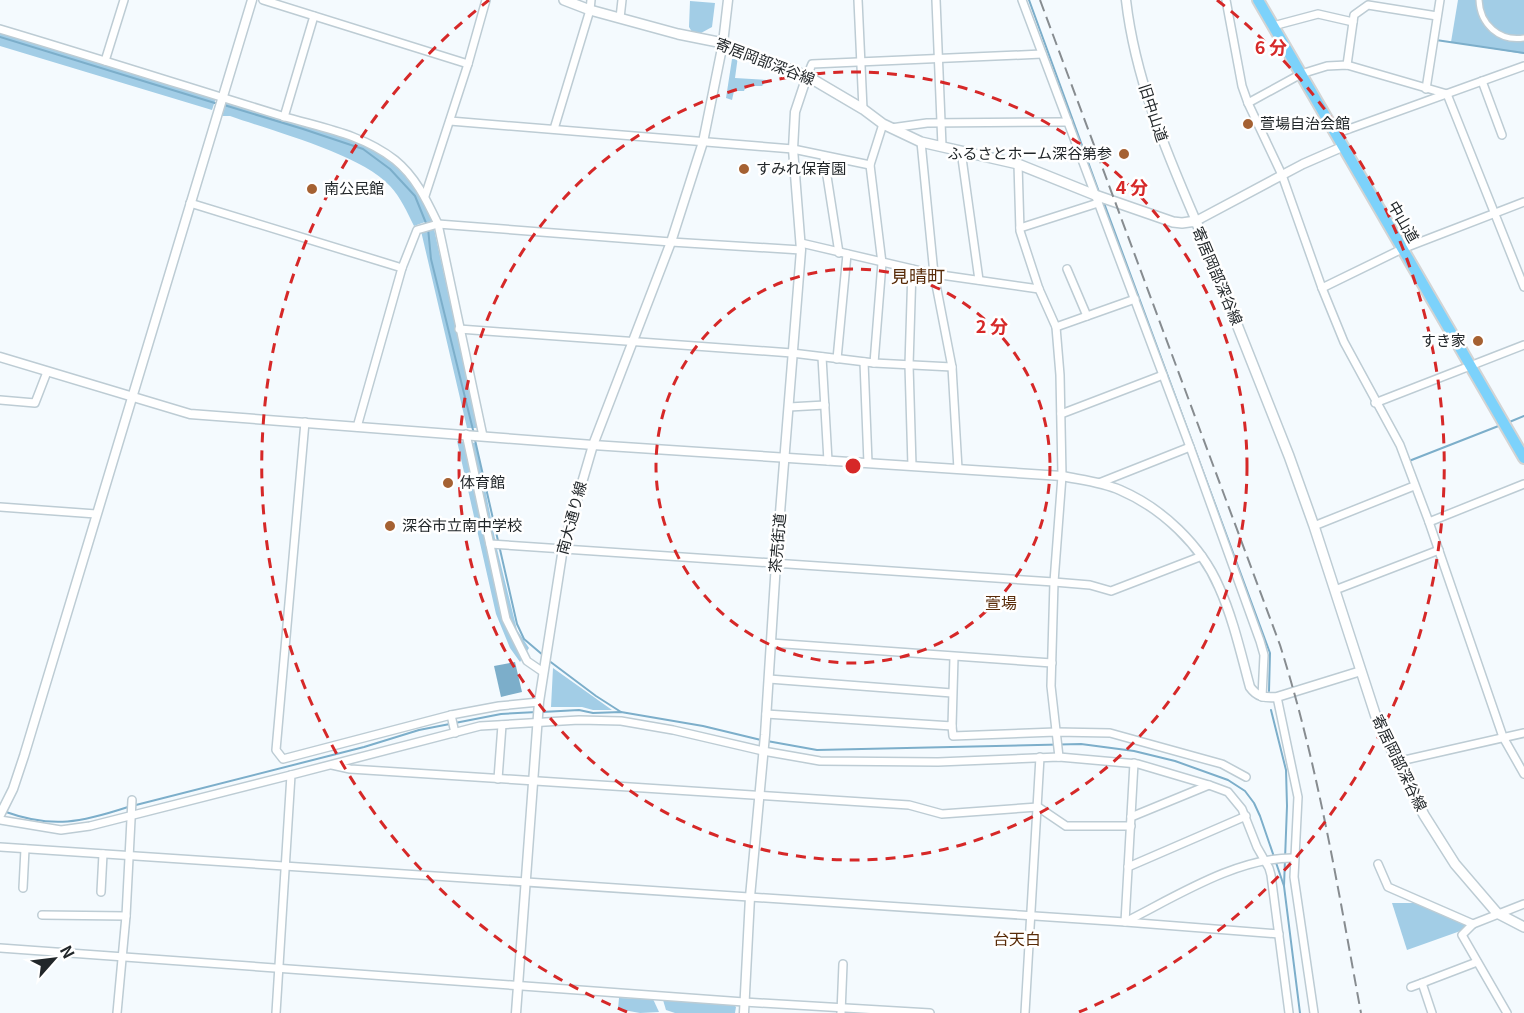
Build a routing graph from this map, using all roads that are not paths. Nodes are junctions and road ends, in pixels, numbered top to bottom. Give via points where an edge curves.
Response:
1 (124, 0) edge
2 (252, 0) edge
3 (263, 0) edge
4 (486, 0) edge
5 (564, 0) edge
6 (622, 0) edge
7 (728, 0) edge
8 (858, 0) edge
9 (936, 0) edge
10 (1022, 0) edge
11 (1126, 0) edge
12 (1226, 0) edge
13 (1258, 0) edge
14 (1440, 0) edge
15 (1479, 0) edge
16 (590, 5) edge
17 (314, 16) junction
18 (1437, 16) junction
19 (620, 18) junction
20 (1353, 22) junction
21 (1273, 27) junction
22 (0, 29) edge
23 (1524, 38) edge
24 (723, 43) junction
25 (1042, 54) junction
26 (938, 58) junction
27 (105, 61) junction
28 (860, 62) junction
29 (468, 64) junction
30 (1347, 64) junction
31 (1524, 66) edge
32 (1301, 74) junction
33 (807, 76) junction
34 (1482, 81) junction
35 (1426, 88) junction
36 (1447, 94) junction
37 (224, 97) junction
38 (1248, 103) junction
39 (862, 109) junction
40 (284, 117) junction
41 (450, 121) junction
42 (1068, 122) junction
43 (941, 123) junction
44 (887, 126) junction
45 (554, 129) junction
46 (1335, 134) junction
47 (1502, 135) dead end
48 (703, 142) junction
49 (921, 142) junction
50 (942, 146) junction
51 (1342, 147) junction
52 (793, 149) junction
53 (961, 151) junction
54 (824, 157) junction
55 (1018, 164) junction
56 (870, 165) junction
57 (1282, 175) junction
58 (425, 196) junction
59 (1096, 199) junction
60 (1524, 202) edge
61 (190, 203) junction
62 (1494, 214) junction
63 (1196, 221) junction
64 (435, 224) junction
65 (1020, 228) junction
66 (671, 242) junction
67 (801, 247) junction
68 (1402, 249) junction
69 (843, 254) junction
70 (882, 263) junction
71 (402, 268) junction
72 (1067, 268) dead end
73 (912, 269) junction
74 (934, 274) junction
75 (979, 280) junction
76 (1524, 287) edge
77 (1322, 288) junction
78 (1039, 289) junction
79 (1135, 299) junction
80 (1087, 316) junction
81 (1056, 327) junction
82 (459, 329) junction
83 (631, 342) junction
84 (1524, 345) edge
85 (792, 353) junction
86 (0, 357) edge
87 (822, 357) junction
88 (837, 359) junction
89 (864, 362) junction
90 (874, 363) junction
91 (909, 365) junction
92 (1470, 366) junction
93 (952, 367) junction
94 (47, 372) junction
95 (1163, 375) junction
96 (132, 397) junction
97 (0, 400) edge
98 (1376, 403) junction
99 (825, 405) junction
100 (789, 407) junction
101 (1061, 414) junction
102 (305, 422) junction
103 (357, 427) junction
104 (466, 434) junction
105 (483, 436) junction
106 (593, 445) junction
107 (1190, 447) junction
108 (785, 458) junction
109 (1524, 458) edge
110 (828, 461) junction
111 (868, 463) junction
112 (912, 466) junction
113 (958, 469) junction
114 (1062, 476) junction
115 (1099, 483) junction
116 (1524, 484) edge
117 (1414, 486) junction
118 (0, 507) edge
119 (96, 514) junction
120 (1429, 522) junction
121 (1314, 526) junction
122 (490, 544) junction
123 (563, 548) junction
124 (1439, 550) junction
125 (1202, 556) junction
126 (776, 563) junction
127 (1054, 582) junction
128 (1335, 590) junction
129 (771, 643) junction
130 (954, 657) junction
131 (1052, 663) junction
132 (1361, 671) junction
133 (543, 672) junction
134 (769, 679) junction
135 (952, 693) junction
136 (1262, 697) junction
137 (1276, 697) junction
138 (539, 702) junction
139 (766, 714) junction
140 (451, 715) junction
141 (537, 722) junction
142 (502, 725) junction
143 (952, 726) junction
144 (455, 733) junction
145 (1524, 733) edge
146 (1057, 734) junction
147 (1503, 737) junction
148 (763, 749) junction
149 (1058, 755) junction
150 (1040, 757) junction
151 (1396, 762) junction
152 (329, 763) junction
153 (1134, 763) junction
154 (1524, 774) edge
155 (291, 775) junction
156 (1246, 777) dead end
157 (498, 779) junction
158 (533, 781) junction
159 (1209, 784) junction
160 (758, 796) junction
161 (131, 807) junction
162 (1038, 807) junction
163 (0, 815) edge
164 (1131, 816) junction
165 (1246, 816) junction
166 (0, 820) edge
167 (1131, 826) junction
168 (0, 847) edge
169 (26, 849) junction
170 (103, 854) junction
171 (130, 856) junction
172 (1280, 859) junction
173 (1378, 864) dead end
174 (286, 866) junction
175 (1128, 867) junction
176 (525, 883) junction
177 (23, 888) dead end
178 (101, 892) dead end
179 (750, 897) junction
180 (1524, 904) edge
181 (1497, 914) junction
182 (42, 915) dead end
183 (126, 916) junction
184 (1032, 916) junction
185 (1125, 922) junction
186 (1473, 924) junction
187 (1524, 927) edge
188 (1279, 934) junction
189 (0, 948) edge
190 (121, 958) junction
191 (1477, 962) junction
192 (843, 964) dead end
193 (279, 969) junction
194 (1422, 983) junction
195 (518, 985) junction
196 (1411, 987) dead end
197 (744, 1002) junction
198 (841, 1010) edge
199 (117, 1013) edge
200 (276, 1013) edge
201 (516, 1013) edge
202 (744, 1013) edge
203 (930, 1013) edge
204 (1025, 1013) edge
205 (1289, 1013) edge
206 (1314, 1013) edge
207 (1432, 1013) edge
208 (1507, 1013) edge

1 - 27 street
2 - 37 street
3 - 17 street
4 - 29 street
5 - 16 main road, 寄居岡部深谷線
6 - 19 street
7 - 24 street, 南大通り線
8 - 28 street
9 - 26 street
10 - 25 street
11 - 63 street, 旧中山道 via 1130,33 1154,122
12 - 38 street
13 - 21 highway, 中山道
14 - 18 street
15 - 23 street via 1480,13 1487,25 1502,36
16 - 19 main road, 寄居岡部深谷線
16 - 45 street
17 - 29 street
17 - 40 street
18 - 20 street via 1368,5 1354,15
18 - 35 street
19 - 24 main road, 寄居岡部深谷線
20 - 21 street via 1318,15
20 - 30 street
21 - 32 highway, 中山道
22 - 27 street
24 - 33 main road, 寄居岡部深谷線
24 - 48 street, 南大通り線
25 - 26 street
25 - 42 street
26 - 28 street
26 - 43 street
27 - 37 street
28 - 33 street via 812,64
28 - 39 street
29 - 41 street
30 - 32 street
30 - 35 street
31 - 34 street
32 - 38 street
32 - 46 highway, 中山道
33 - 39 main road, 寄居岡部深谷線
33 - 52 street, 茶売街道 via 796,104
34 - 36 street
34 - 47 street
35 - 36 street
36 - 46 street
36 - 62 street
37 - 40 street
37 - 61 street
38 - 57 street
39 - 44 main road, 寄居岡部深谷線
40 - 58 street via 353,136 382,151 397,161
41 - 45 street
41 - 58 street
42 - 43 street
42 - 59 street
43 - 44 street
43 - 50 street
44 - 49 main road, 寄居岡部深谷線
44 - 56 street
45 - 48 street
46 - 51 highway, 中山道
48 - 52 street
48 - 66 street, 南大通り線
49 - 50 main road, 寄居岡部深谷線
49 - 74 street
50 - 53 main road, 寄居岡部深谷線
51 - 57 street
51 - 68 highway, 中山道
52 - 54 street
52 - 67 street, 茶売街道
53 - 55 main road, 寄居岡部深谷線
53 - 75 street
54 - 56 street
54 - 69 street
55 - 59 main road, 寄居岡部深谷線
55 - 65 street
56 - 70 street
57 - 63 street
57 - 77 street
58 - 64 street
59 - 63 main road, 寄居岡部深谷線 via 1173,222
59 - 65 street
59 - 79 street
60 - 62 street
61 - 71 street
61 - 96 street
62 - 68 street
62 - 76 street
63 - 121 main road, 寄居岡部深谷線
64 - 66 street
64 - 71 street via 417,230
64 - 82 street
65 - 78 street
66 - 67 street
66 - 83 street, 南大通り線
67 - 69 street
67 - 85 street, 茶売街道
68 - 77 street
68 - 92 highway, 中山道
69 - 70 street
69 - 88 street
70 - 73 street
70 - 90 street
71 - 103 street
72 - 80 street
73 - 74 street
73 - 91 street
74 - 75 street
74 - 93 street
75 - 78 street
77 - 98 street via 1344,342
78 - 81 street
79 - 80 street
79 - 95 street
80 - 81 street
81 - 101 street
82 - 83 street
82 - 105 street
83 - 85 street
83 - 106 street, 南大通り線
84 - 92 street
85 - 87 street
85 - 100 street, 茶売街道
86 - 94 street
87 - 88 street
87 - 99 street
88 - 89 street
89 - 90 street
89 - 111 street
90 - 91 street
91 - 93 street
91 - 112 street
92 - 98 street
92 - 109 highway, 中山道
93 - 113 street
94 - 96 street
94 - 97 street via 35,403
95 - 101 street
95 - 107 street
96 - 102 street via 190,414
96 - 119 street
98 - 117 street via 1400,445
99 - 100 street
99 - 110 street
100 - 108 street, 茶売街道
101 - 114 street
102 - 103 street
102 - 140 street via 276,750 283,759 325,751
103 - 104 street
104 - 105 street
104 - 122 street
105 - 106 street
106 - 108 street
106 - 123 street, 南大通り線
107 - 115 street
107 - 136 street via 1264,655
108 - 110 street
108 - 126 street, 茶売街道
110 - 111 street
111 - 112 street
112 - 113 street
113 - 114 street
114 - 115 street
114 - 127 street
115 - 125 street via 1120,489 1153,509
116 - 120 street
117 - 120 street
117 - 121 street
118 - 119 street
119 - 163 street via 24,756
120 - 124 street
121 - 128 main road, 寄居岡部深谷線
122 - 123 street
122 - 133 street via 506,619 528,661
123 - 126 street
123 - 133 street, 南大通り線
124 - 128 street
124 - 147 street
125 - 127 street via 1111,591
125 - 136 street via 1219,586 1250,687
126 - 127 street
126 - 129 street, 茶売街道
127 - 131 street
128 - 132 main road, 寄居岡部深谷線
129 - 130 street
129 - 134 street, 茶売街道
130 - 131 street
130 - 135 street
131 - 146 street
132 - 137 street
132 - 151 main road, 寄居岡部深谷線
133 - 138 street, 南大通り線
134 - 135 street
134 - 139 street, 茶売街道
135 - 143 street
136 - 137 street
137 - 172 street via 1298,797
138 - 140 street
138 - 141 street, 南大通り線
139 - 143 street
139 - 148 street, 茶売街道
140 - 144 street
141 - 142 street
141 - 148 street via 621,721
141 - 158 street, 南大通り線
142 - 144 street
142 - 157 street
143 - 146 street via 953,736
144 - 152 street
145 - 147 street
146 - 149 street
146 - 156 street via 1110,733 1222,764
147 - 151 street
147 - 154 street
148 - 150 street via 820,762
148 - 160 street, 茶売街道
149 - 150 street
149 - 153 street
150 - 162 street
151 - 181 main road, 寄居岡部深谷線 via 1455,864
152 - 155 street
152 - 157 street via 350,769
153 - 159 street
153 - 164 street
155 - 161 street
155 - 174 street
157 - 158 street
158 - 160 street
158 - 176 street, 南大通り線
159 - 164 street
159 - 165 street via 1228,792
160 - 162 street via 909,805 942,814
160 - 179 street, 茶売街道
161 - 166 street via 90,826 61,830
161 - 171 street
162 - 167 street via 1066,826
162 - 184 street
164 - 167 street
165 - 172 street via 1257,847
165 - 175 street
167 - 175 street
168 - 169 street
169 - 170 street
169 - 177 street
170 - 171 street
170 - 178 street
171 - 174 street
171 - 183 street
172 - 185 street via 1246,865
172 - 188 street via 1271,875
172 - 206 street via 1294,878
173 - 186 street via 1388,887
174 - 176 street
174 - 193 street
175 - 185 street
176 - 179 street
176 - 195 street, 南大通り線
179 - 184 street
179 - 197 street, 茶売街道
180 - 181 street
181 - 186 street
181 - 187 main road, 寄居岡部深谷線
182 - 183 street
183 - 190 street
184 - 185 street
184 - 204 street
185 - 188 street
186 - 191 street via 1462,935
188 - 205 street
189 - 190 street
190 - 193 street
190 - 199 street
191 - 194 street
191 - 208 street
192 - 198 street
193 - 195 street
193 - 200 street
194 - 196 street
194 - 207 street
195 - 197 street
195 - 201 street, 南大通り線
197 - 198 street
197 - 202 street, 茶売街道
198 - 203 street

